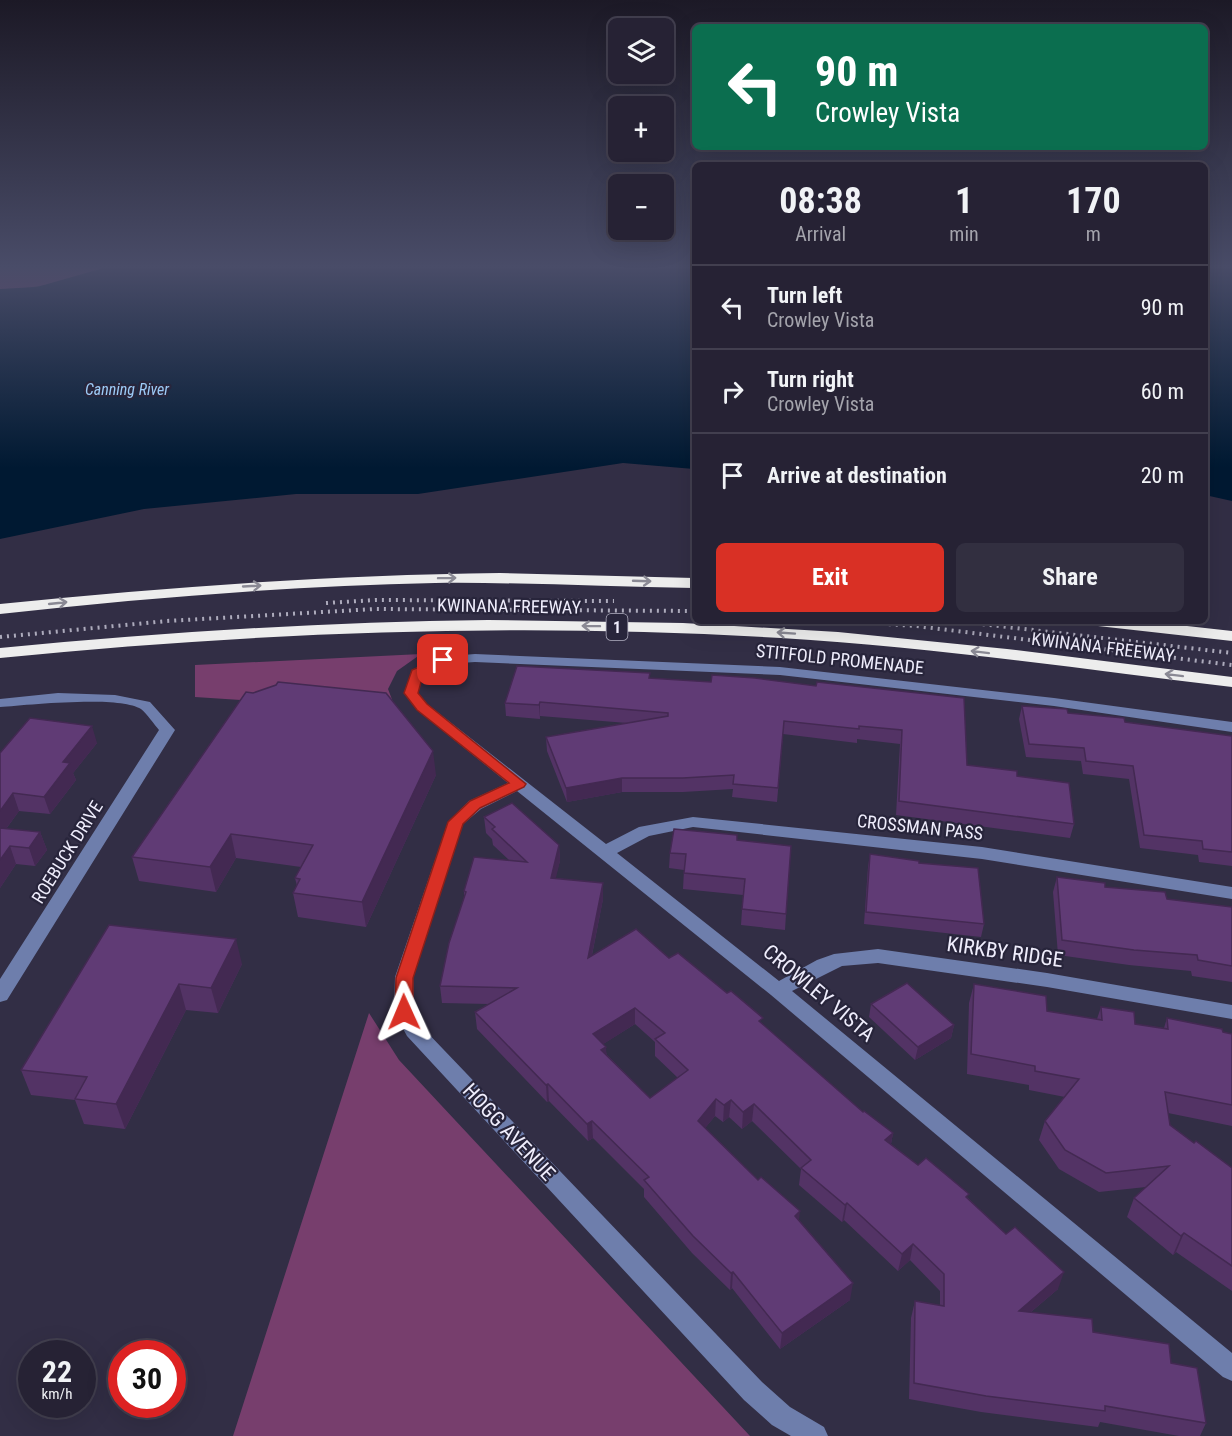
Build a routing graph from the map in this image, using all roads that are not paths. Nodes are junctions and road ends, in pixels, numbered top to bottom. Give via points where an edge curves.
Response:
1 (692, 583) edge
2 (0, 609) edge
3 (1125, 624) edge
4 (1232, 636) edge
5 (0, 653) edge
6 (443, 660) joint
7 (1232, 682) edge
8 (0, 703) edge
9 (1232, 727) edge
10 (519, 784) junction
11 (607, 851) junction
12 (1232, 893) edge
13 (778, 990) junction
14 (0, 995) edge
15 (1232, 1012) edge
16 (1232, 1369) edge
17 (815, 1436) edge

2 -> 1 highway, KWINANA FREEWAY via 175,591 393,579
3 - 4 highway, KWINANA FREEWAY
7 -> 5 highway, KWINANA FREEWAY / 1 via 916,644 644,627 369,626 163,637
6 - 9 street, STITFOLD PROMENADE via 780,670
6 - 10 street, CROWLEY VISTA via 417,673 411,693 422,707
8 - 14 street, ROEBUCK DRIVE via 58,697 115,699 145,705 167,730
10 - 11 street, CROWLEY VISTA
10 - 17 street, HOGG AVENUE via 475,805 456,822 404,978 404,1012 414,1031 753,1391 781,1416
11 - 12 street, CROSSMAN PASS via 645,831 693,822 982,853
11 - 13 street, CROWLEY VISTA
13 - 15 street, KIRKBY RIDGE via 841,959 878,956
13 - 16 street, CROWLEY VISTA

